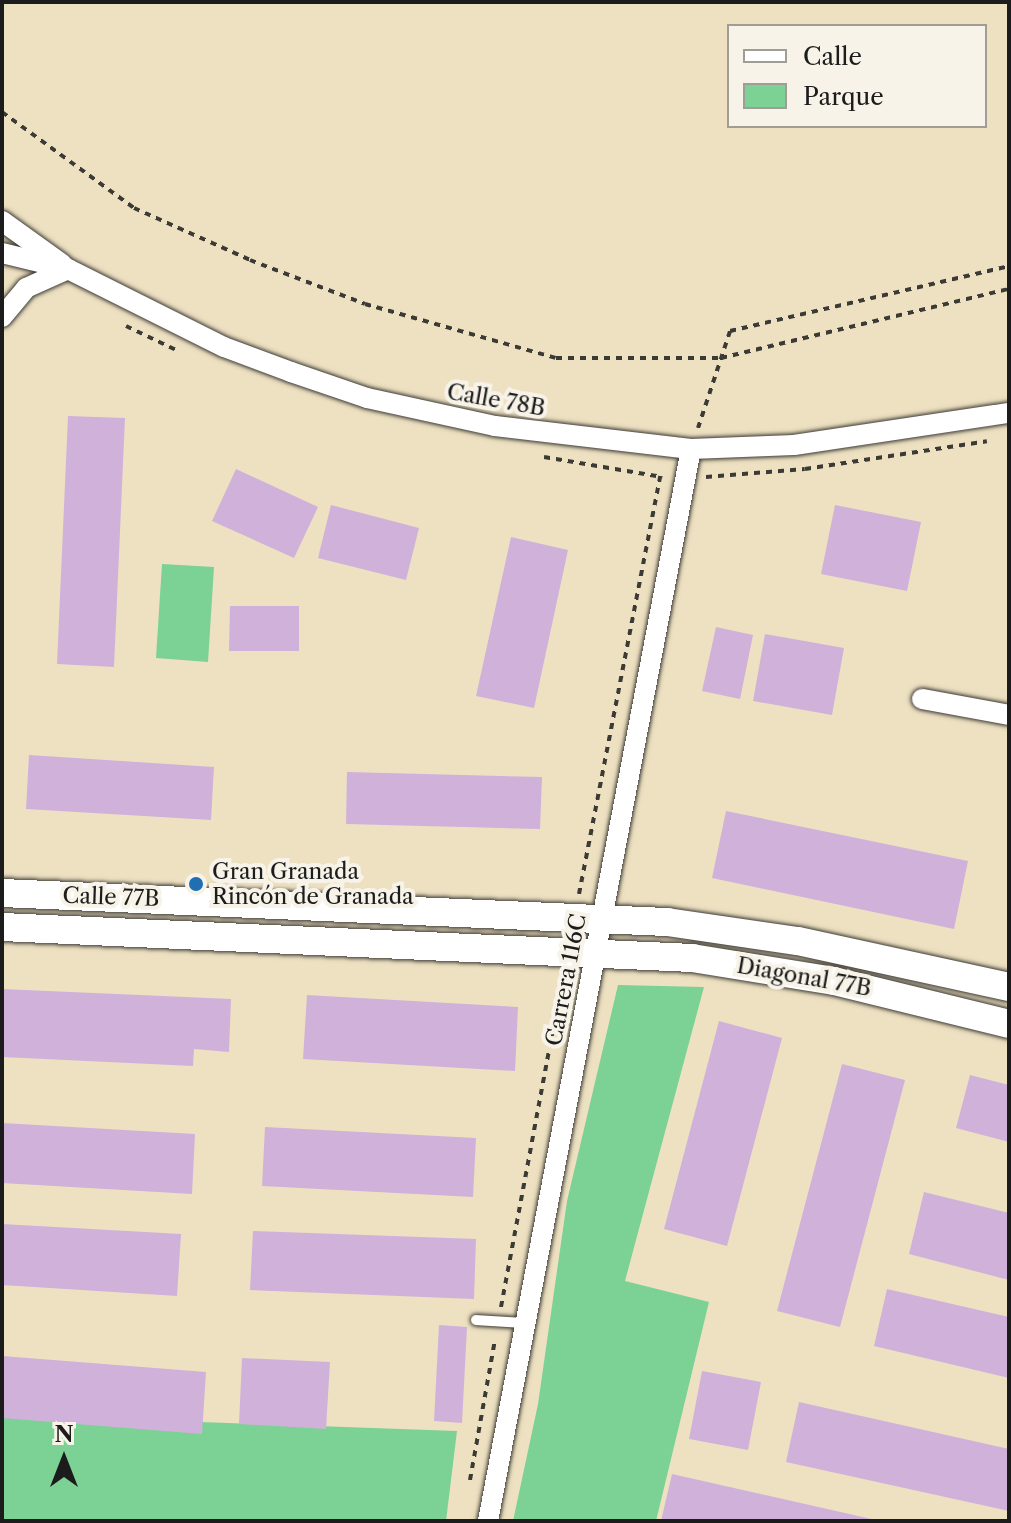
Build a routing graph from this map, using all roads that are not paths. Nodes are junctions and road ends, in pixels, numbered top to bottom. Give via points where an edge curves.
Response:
1 (2, 221) edge
2 (2, 253) edge
3 (68, 269) junction
4 (2, 317) edge
5 (1009, 413) edge
6 (691, 449) junction
7 (922, 699) dead end
8 (1009, 715) edge
9 (2, 893) edge
10 (603, 918) junction
11 (2, 927) edge
12 (581, 954) junction
13 (1009, 987) edge
14 (1009, 1024) edge
15 (476, 1320) dead end
16 (523, 1323) junction
17 (488, 1521) edge

1 - 3 street
2 - 3 street, Calle 78B
3 - 4 street via 26,288
3 - 6 street, Calle 78B via 224,347 367,398 510,428
5 - 6 street, Calle 78B via 794,445
6 - 10 street, Carrera 116C
7 - 8 street
9 - 10 street, Calle 77B
10 - 12 street, Carrera 116C
10 - 13 street, Diagonal 77B via 798,941
11 - 12 street, Calle 77B
12 - 14 street, Diagonal 77B via 692,958 772,969
12 - 16 street, Carrera 116C
15 - 16 lane
16 - 17 street, Carrera 116C

